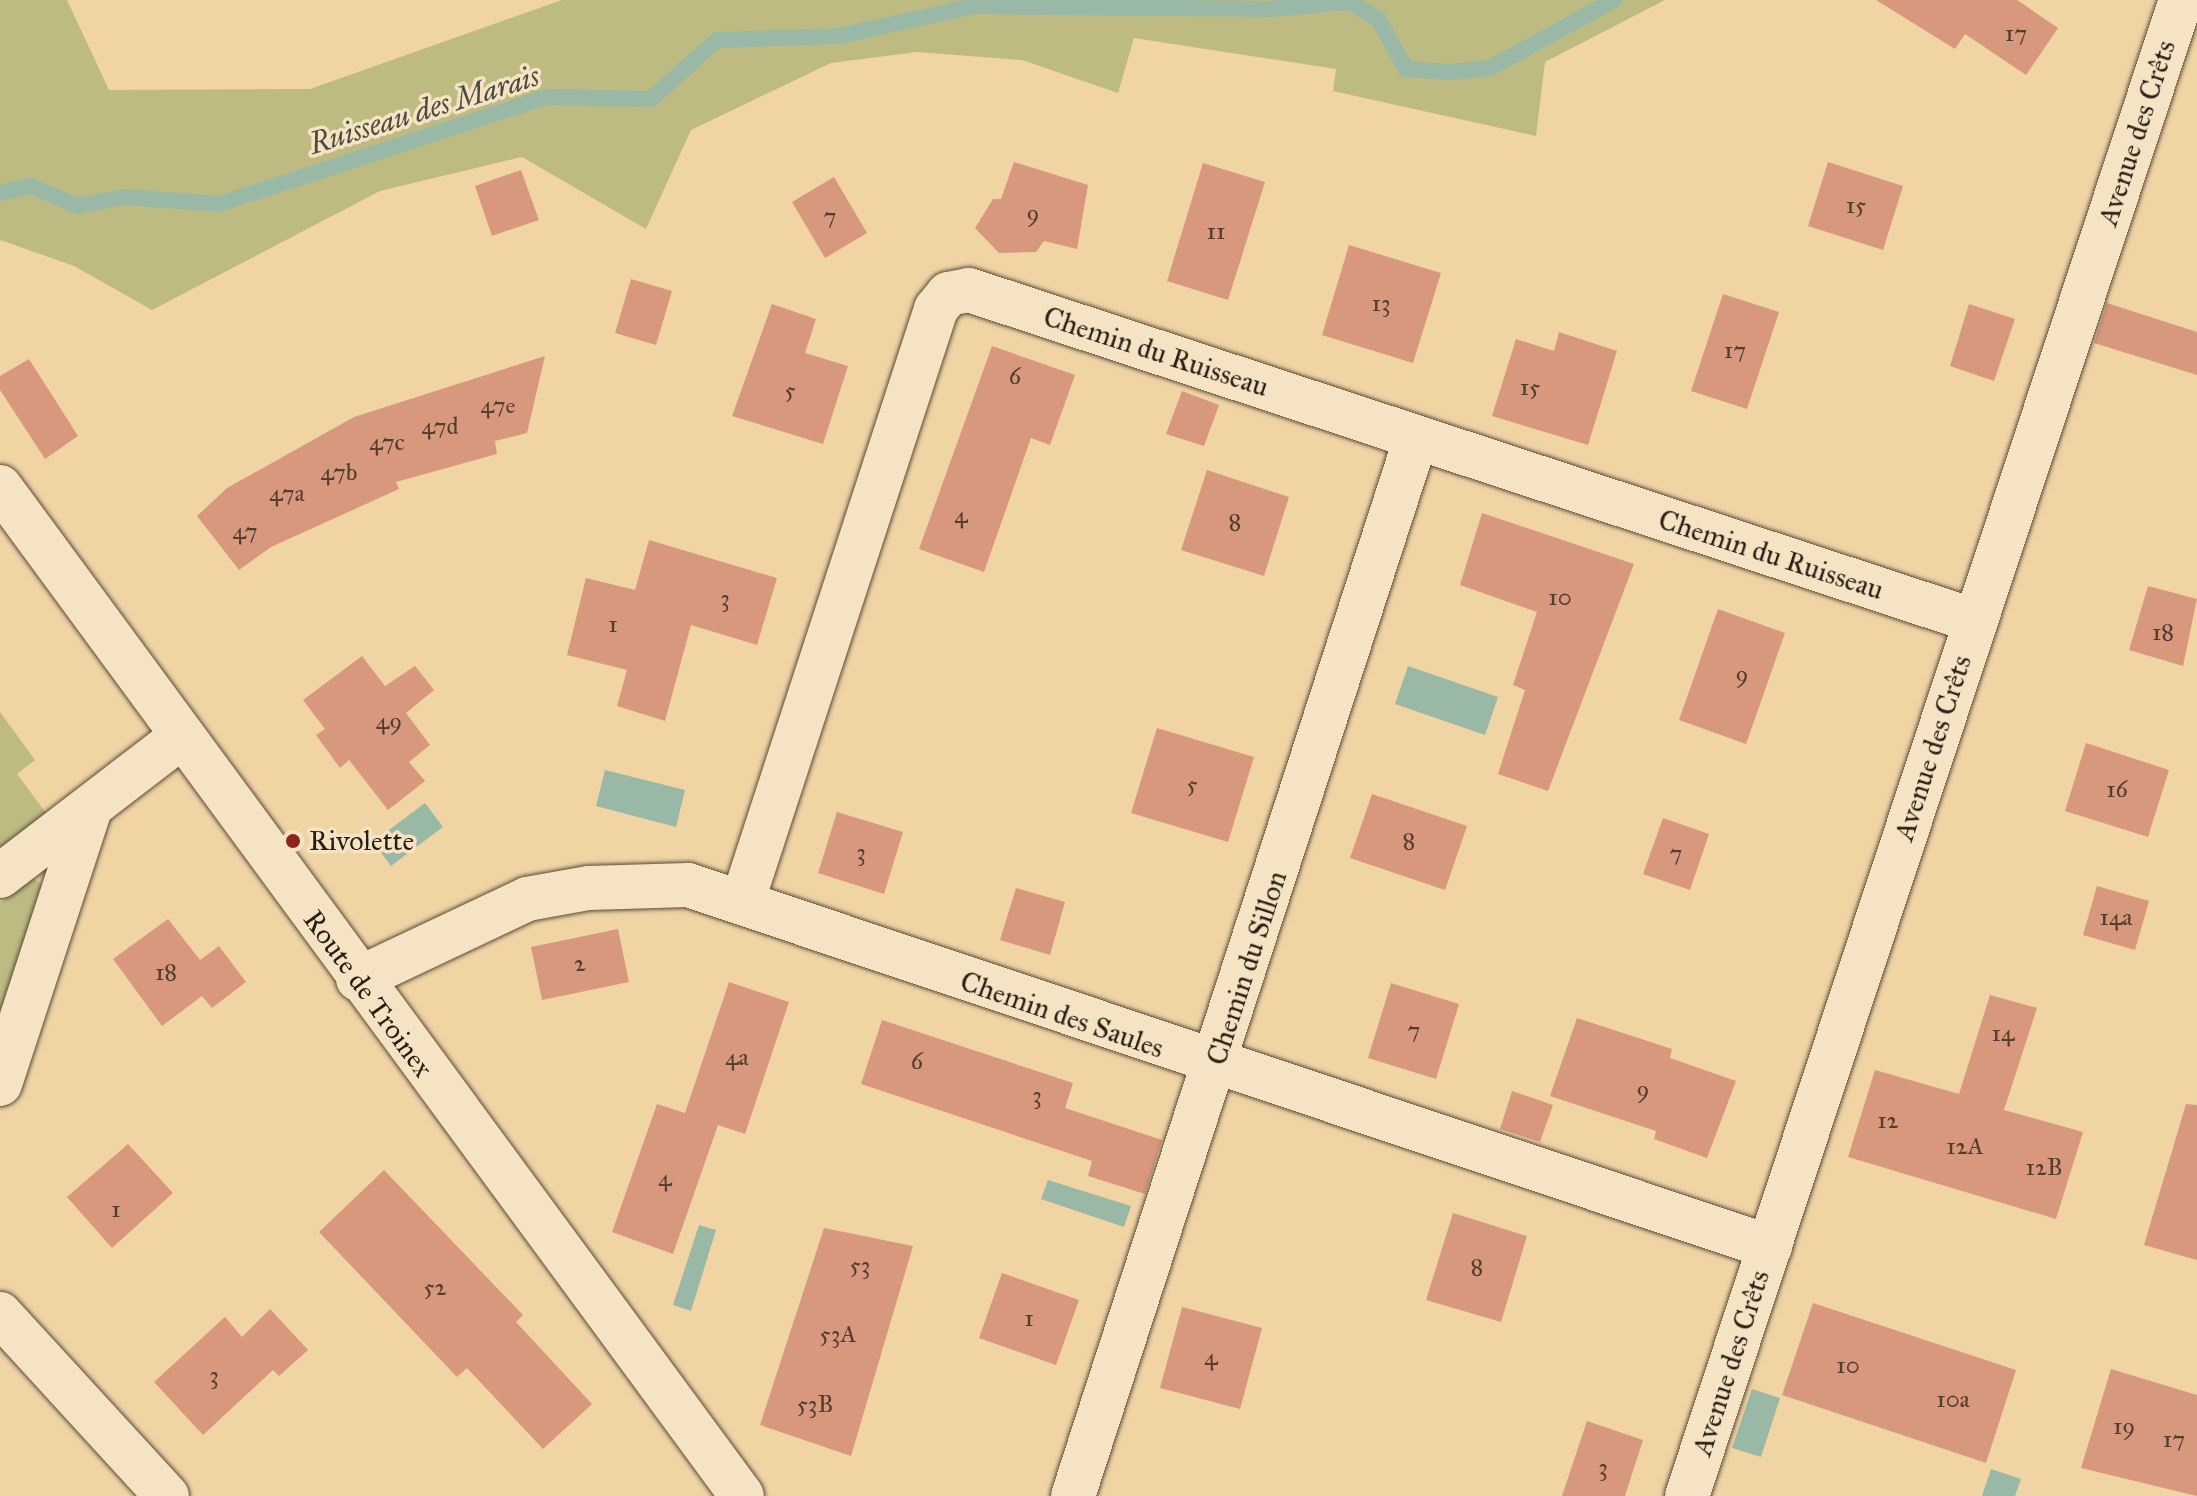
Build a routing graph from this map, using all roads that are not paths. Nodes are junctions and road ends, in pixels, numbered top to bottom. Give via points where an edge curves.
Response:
1 (2181, 0) edge
2 (1416, 438) junction
3 (0, 487) edge
4 (1975, 621) junction
5 (180, 738) junction
6 (88, 814) junction
7 (0, 876) edge
8 (742, 903) junction
9 (358, 979) junction
10 (1216, 1067) junction
11 (0, 1084) edge
12 (1770, 1247) junction
13 (0, 1314) edge
14 (167, 1496) edge
15 (742, 1496) edge
16 (1073, 1496) edge
17 (1687, 1496) edge

1 - 4 street, Avenue des Crêts
2 - 4 street, Chemin du Ruisseau
2 - 8 street, Chemin du Ruisseau via 969,290 948,294 936,309
2 - 10 street, Chemin du Sillon
3 - 5 street, Route de Troinex
4 - 12 street, Avenue des Crêts
5 - 6 street
5 - 9 street, Route de Troinex
6 - 7 street
6 - 11 street
8 - 9 street, Chemin des Saules via 688,885 631,884 527,899
8 - 10 street, Chemin des Saules
9 - 15 street, Route de Troinex
10 - 12 street, Chemin des Saules
10 - 16 street, Chemin du Sillon
12 - 17 street, Avenue des Crêts
13 - 14 street

